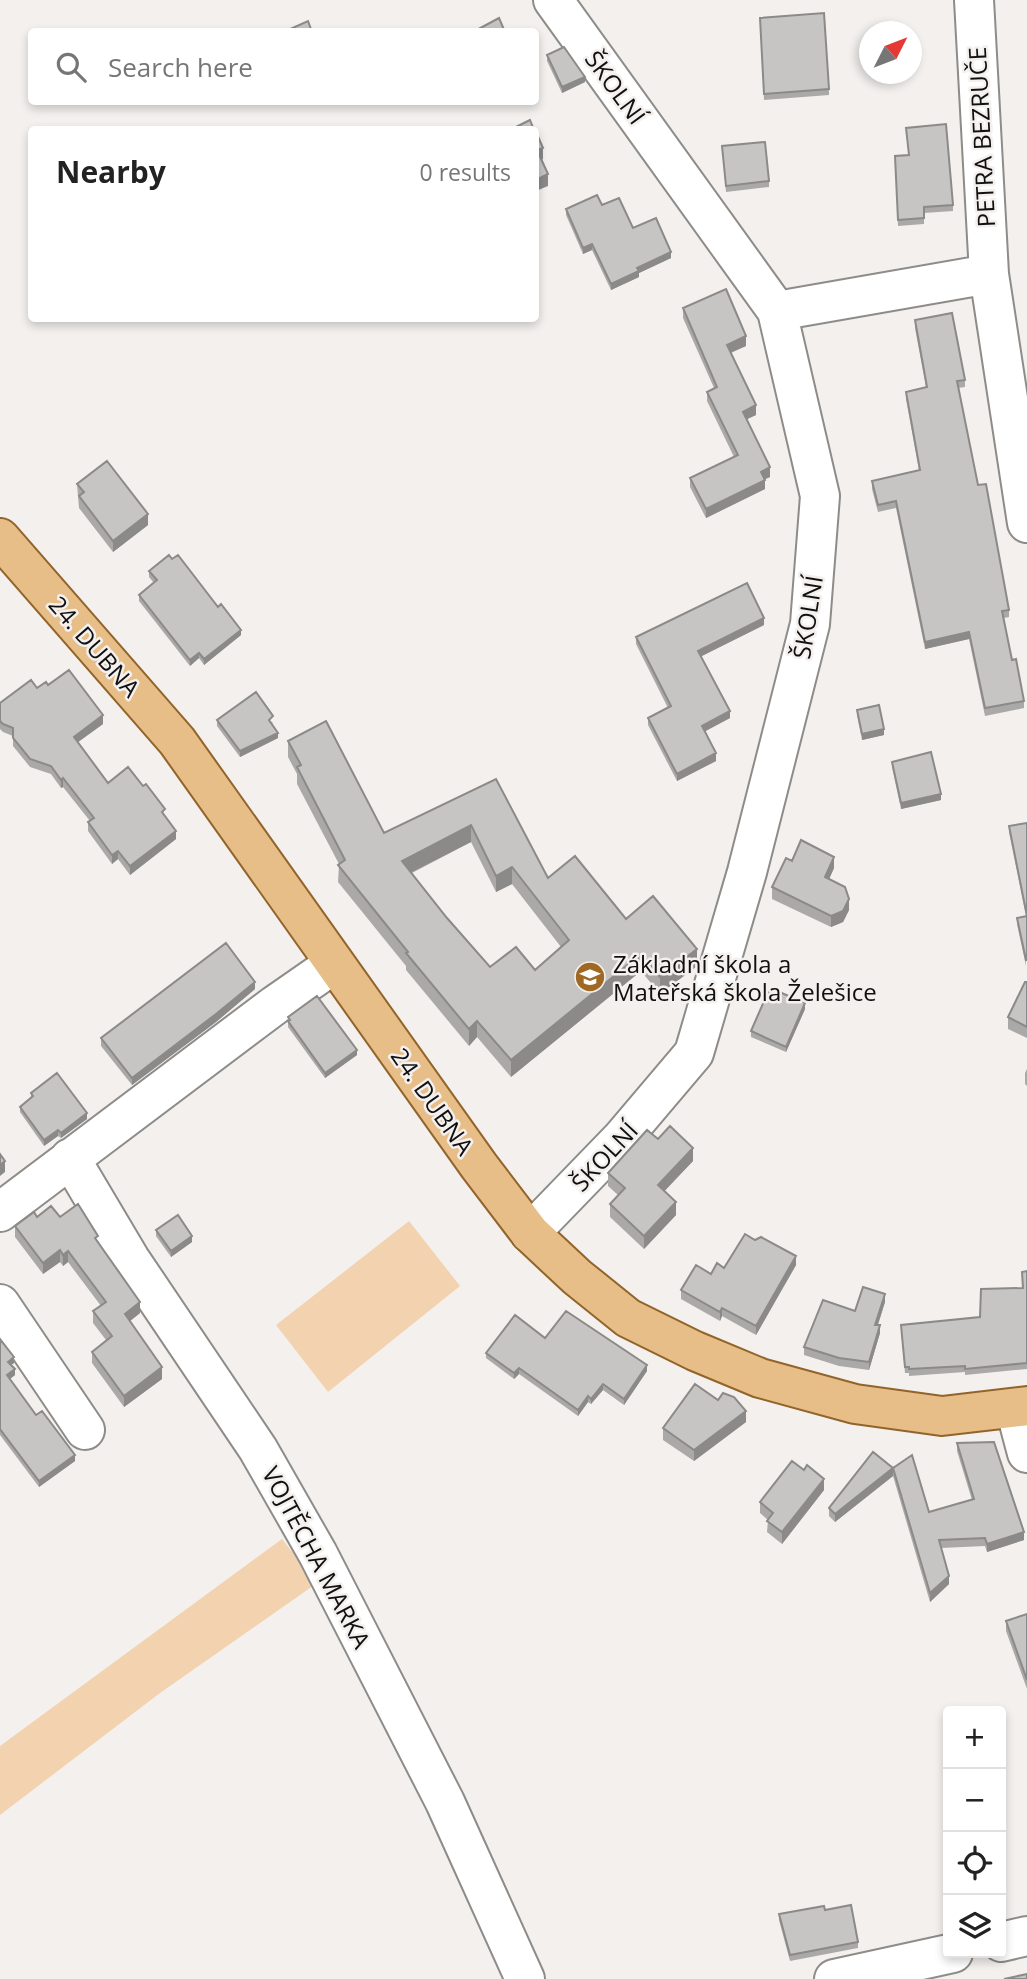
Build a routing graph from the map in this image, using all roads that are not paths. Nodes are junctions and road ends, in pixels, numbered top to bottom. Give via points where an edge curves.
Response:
1 (553, 0) edge
2 (974, 0) edge
3 (989, 274) junction
4 (777, 311) junction
5 (1027, 523) edge
6 (0, 538) edge
7 (334, 964) junction
8 (70, 1158) junction
9 (0, 1212) edge
10 (530, 1233) junction
11 (0, 1304) edge
12 (1021, 1407) edge
13 (85, 1430) dead end
14 (1027, 1453) edge
15 (1027, 1936) edge
16 (1006, 1941) edge
17 (943, 1955) edge
18 (525, 1979) edge
19 (834, 1979) edge

1 - 4 street, ŠKOLNÍ
2 - 3 street, PETRA BEZRUČE
3 - 4 street
3 - 5 street, PETRA BEZRUČE
4 - 10 street, ŠKOLNÍ via 820,496 810,624 747,872 694,1053 622,1138
6 - 7 main road, 24. DUBNA via 177,741
7 - 8 street
7 - 10 main road, 24. DUBNA
8 - 9 street
8 - 18 street, VOJTĚCHA MARKA via 130,1259 258,1449 318,1554 445,1802
10 - 12 main road, 24. DUBNA via 628,1318 760,1378 855,1404 942,1416
11 - 13 street
12 - 14 street
15 - 16 street
17 - 19 street

